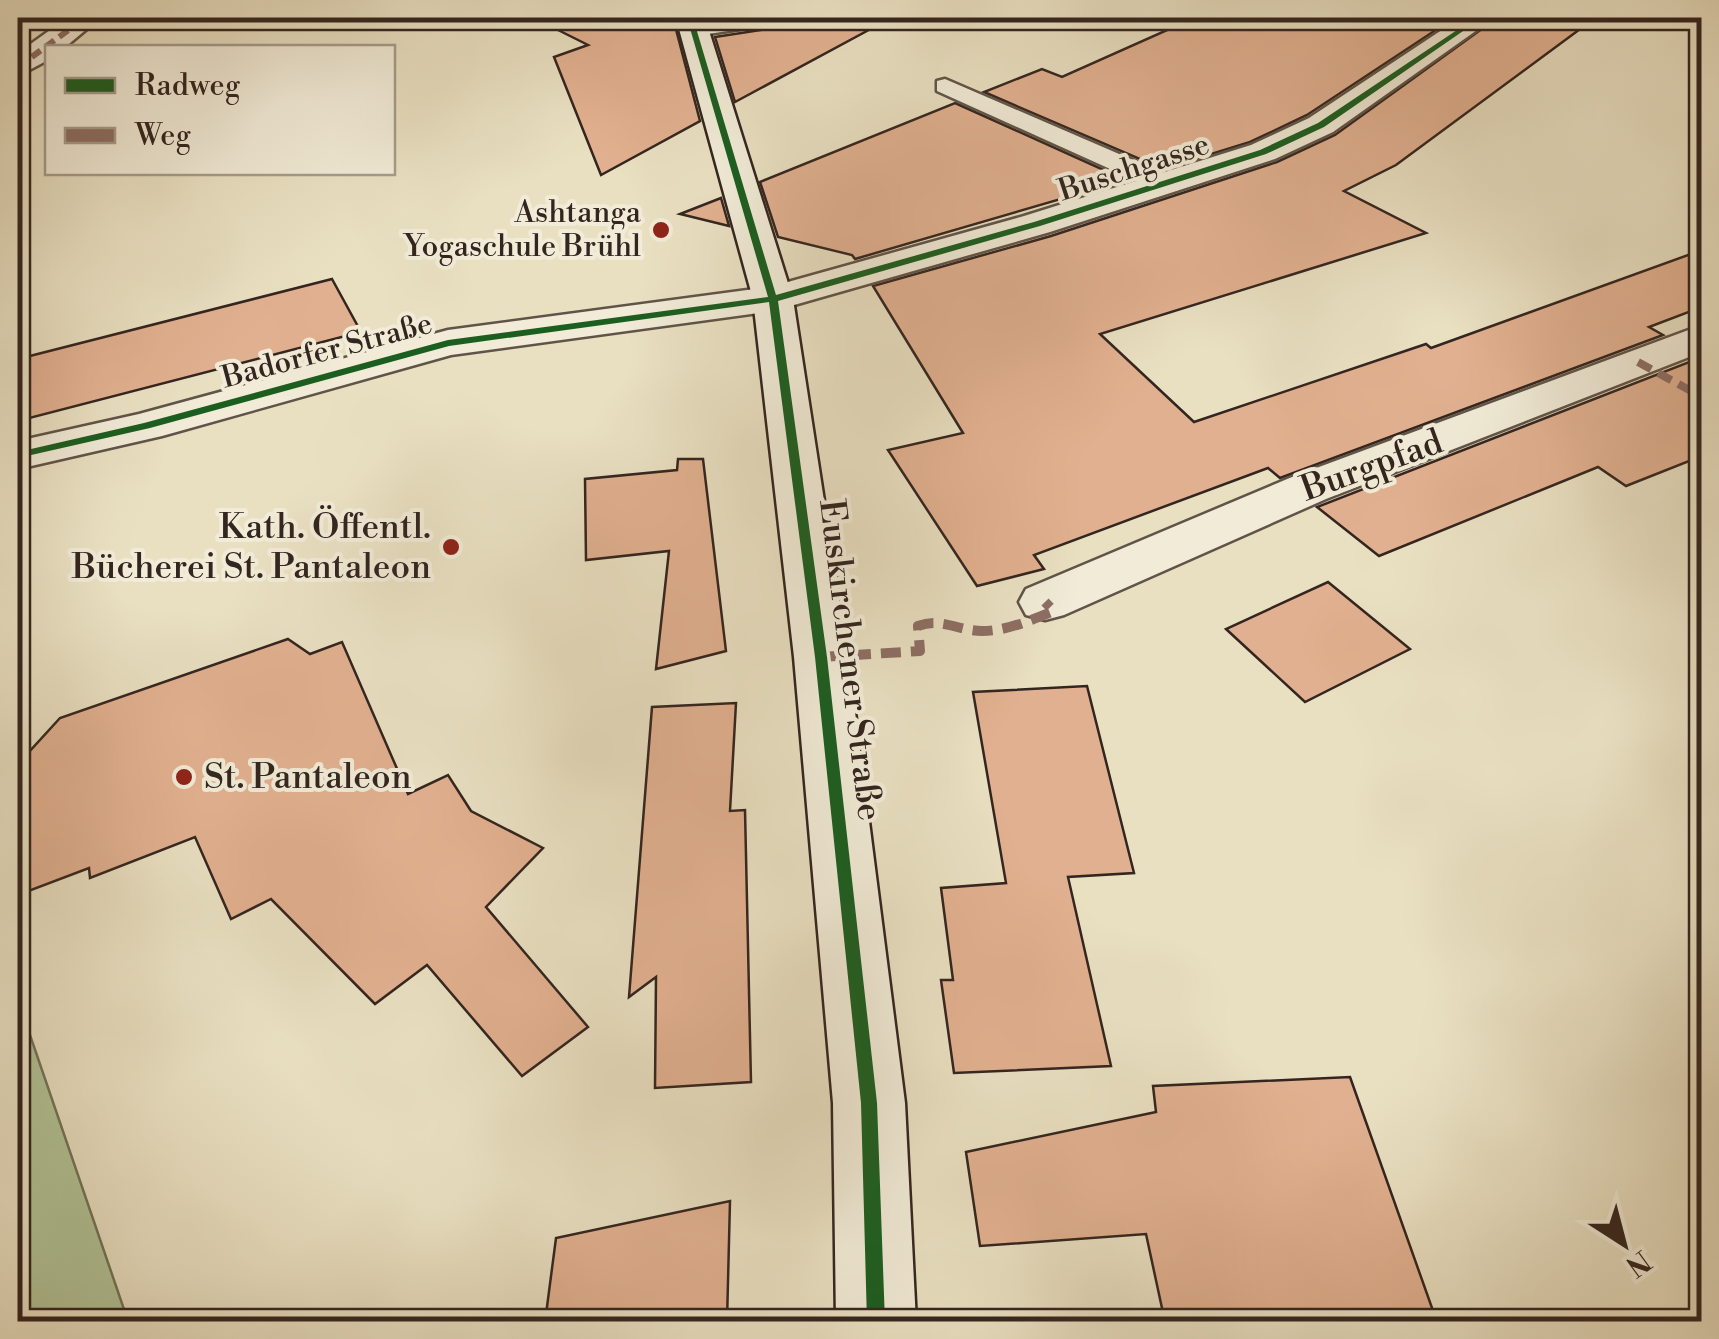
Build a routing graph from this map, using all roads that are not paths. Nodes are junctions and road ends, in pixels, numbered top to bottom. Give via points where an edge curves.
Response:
1 (85, 18) edge
2 (773, 18) edge
3 (1479, 18) edge
4 (693, 24) edge
5 (48, 45) edge
6 (45, 47) edge
7 (18, 67) edge
8 (945, 86) dead end
9 (1168, 185) junction
10 (773, 299) junction
11 (1702, 337) edge
12 (18, 456) edge
13 (1046, 602) dead end
14 (876, 1322) edge

1 - 5 street
2 - 4 lane
3 - 9 street, Buschgasse via 1322,125
4 - 10 street, Euskirchener Straße
6 - 7 street
8 - 9 lane
9 - 10 street, Buschgasse
10 - 12 street, Badorfer Straße via 448,343
10 - 14 street, Euskirchener Straße via 870,1103
11 - 13 street, Burgpfad via 1309,488

